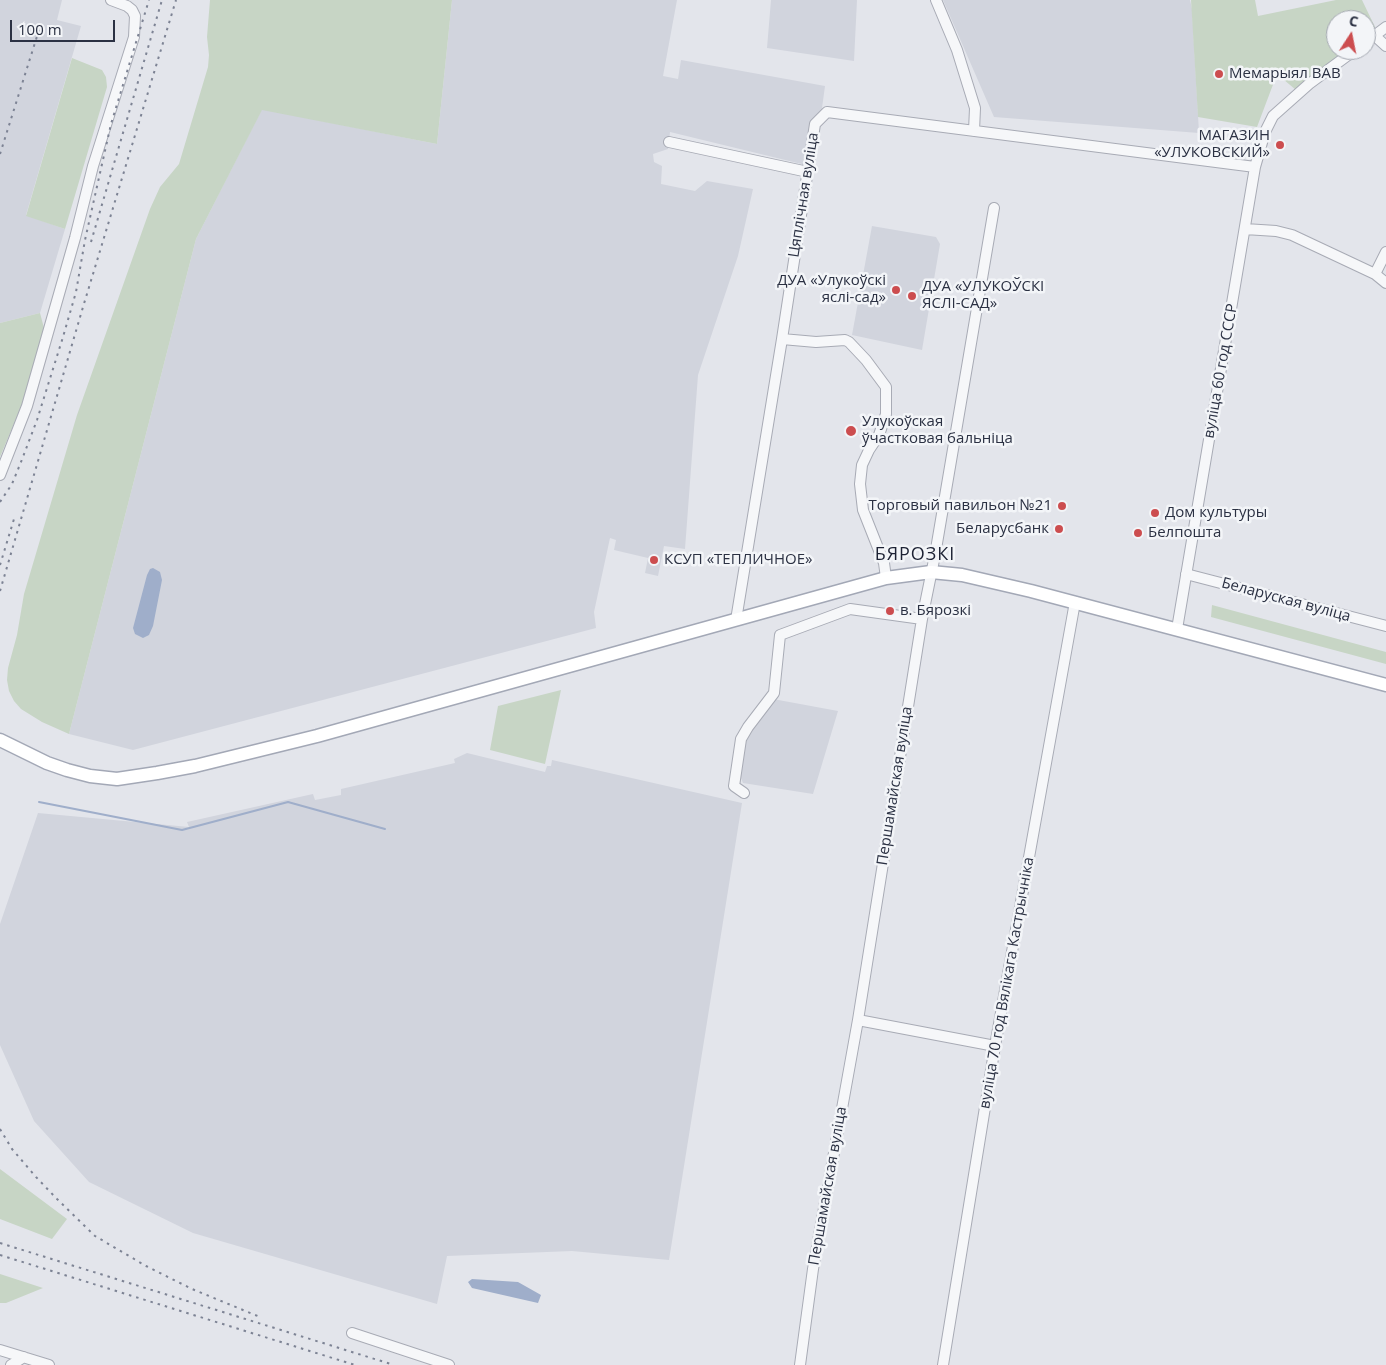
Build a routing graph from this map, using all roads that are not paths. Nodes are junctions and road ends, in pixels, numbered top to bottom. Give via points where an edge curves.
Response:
1 (111, 0) edge
2 (936, 0) edge
3 (1386, 27) edge
4 (1376, 35) edge
5 (1376, 37) edge
6 (1386, 46) edge
7 (1341, 60) edge
8 (974, 131) junction
9 (669, 142) dead end
10 (1255, 167) junction
11 (808, 172) junction
12 (994, 208) dead end
13 (1245, 229) junction
14 (1386, 252) edge
15 (1375, 274) junction
16 (1386, 283) edge
17 (782, 339) junction
18 (0, 475) edge
19 (931, 572) junction
20 (1186, 574) junction
21 (886, 578) junction
22 (1075, 602) junction
23 (922, 619) junction
24 (736, 620) junction
25 (1386, 626) edge
26 (1177, 629) junction
27 (1386, 685) edge
28 (0, 740) edge
29 (744, 793) dead end
30 (858, 1020) junction
31 (995, 1046) junction
32 (352, 1333) dead end
33 (0, 1350) edge
34 (24, 1357) junction
35 (11, 1365) edge
36 (49, 1365) edge
37 (448, 1365) edge
38 (800, 1365) edge
39 (943, 1365) edge

1 - 18 street via 132,10 135,16 134,37 93,166 76,238 27,406
2 - 8 street via 958,50 975,108
3 - 4 street
5 - 6 street
7 - 10 street, вуліца 60 год СССР via 1274,116 1265,132
8 - 10 street, Цяплічная вуліца
8 - 11 street, Цяплічная вуліца via 827,112 815,124
9 - 11 street
10 - 13 street, вуліца 60 год СССР
11 - 17 street, Цяплічная вуліца
12 - 19 street, Першамайская вуліца
13 - 15 street via 1292,235
13 - 20 street, вуліца 60 год СССР
14 - 15 street
15 - 16 street
17 - 21 street via 845,340 866,360 886,387 886,414 879,435 862,465 860,484 863,510 884,563
17 - 24 street, Цяплічная вуліца
19 - 21 main road
19 - 22 main road via 962,575
19 - 23 street, Першамайская вуліца
20 - 25 street, Беларуская вуліца
20 - 26 street, вуліца 60 год СССР
21 - 24 main road
22 - 26 main road
22 - 31 street, вуліца 70 год Вялікага Кастрычніка
23 - 29 street via 850,608 780,635 774,693 741,739 734,786
23 - 30 street, Першамайская вуліца
24 - 28 main road via 317,736 157,773 117,779 90,776 46,763
26 - 27 main road
30 - 31 street
30 - 38 street, Першамайская вуліца via 813,1269
31 - 39 street, вуліца 70 год Вялікага Кастрычніка
32 - 37 street
33 - 34 street
34 - 35 street
34 - 36 street

